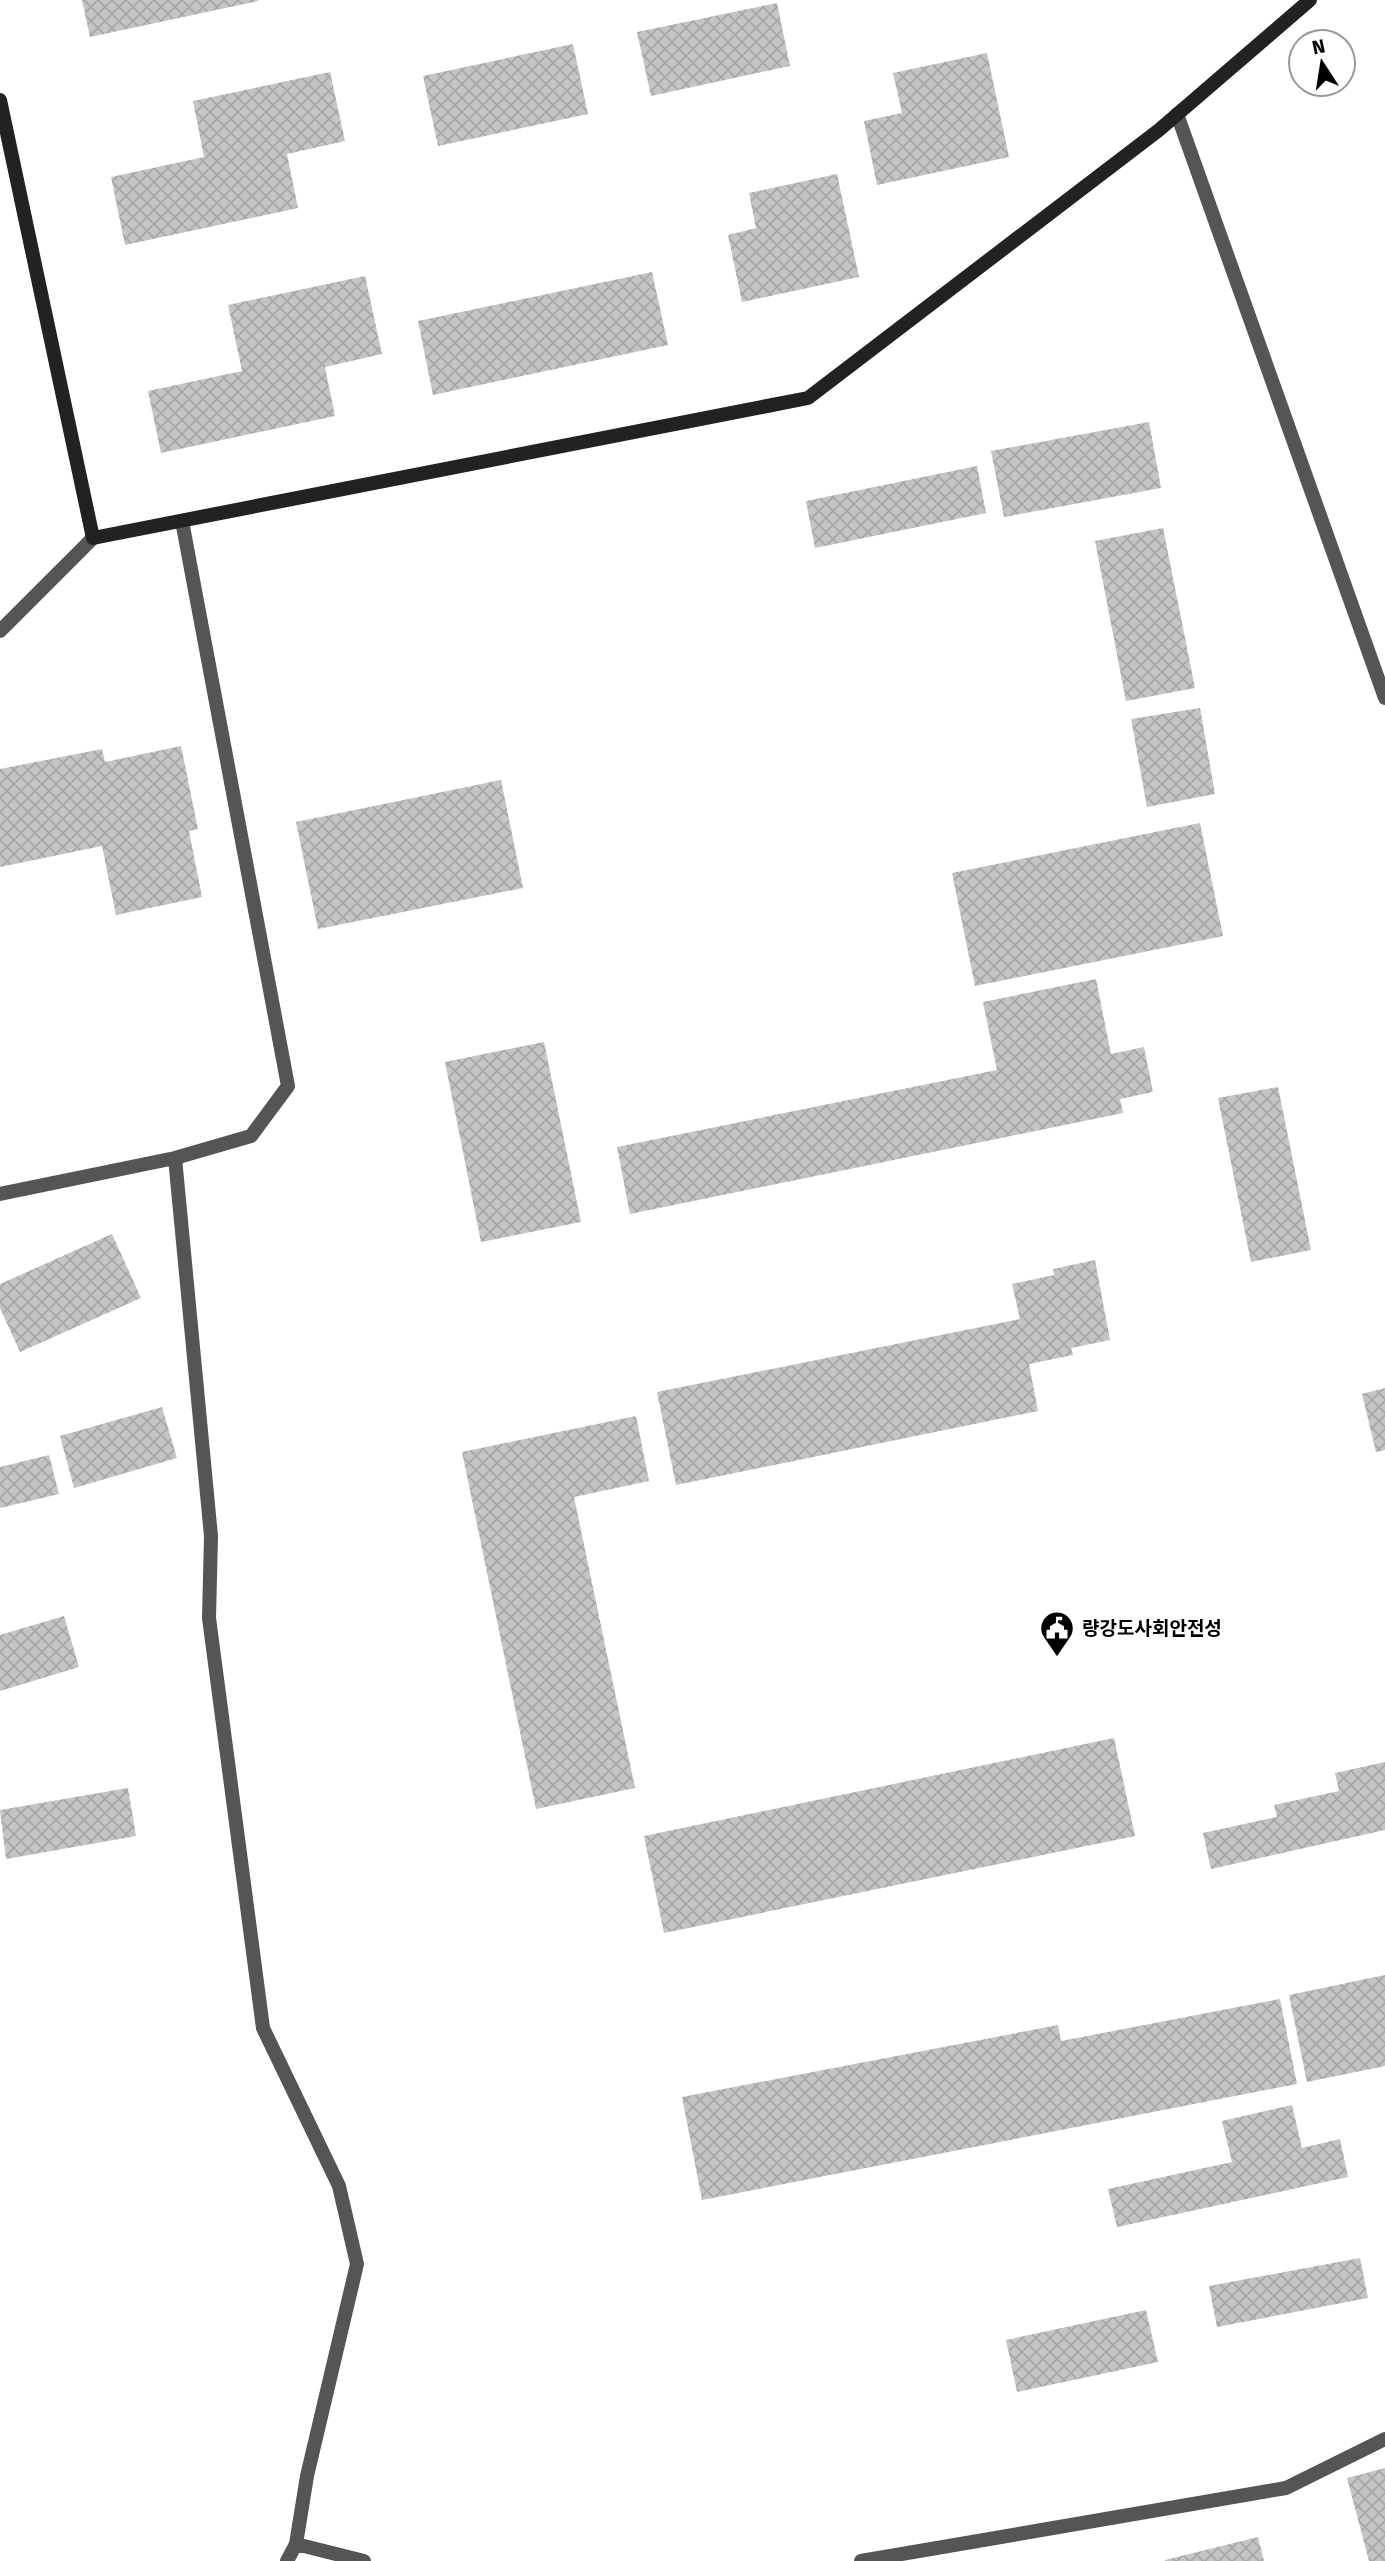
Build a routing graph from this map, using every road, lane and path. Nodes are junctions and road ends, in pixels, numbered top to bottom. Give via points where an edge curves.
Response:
1 (1310, 0) edge
2 (0, 100) edge
3 (1177, 114) junction
4 (181, 521) junction
5 (93, 538) junction
6 (0, 631) edge
7 (1385, 698) edge
8 (175, 1158) junction
9 (0, 1194) edge
10 (1385, 2439) edge
11 (296, 2544) junction
12 (287, 2561) edge
13 (364, 2561) edge
14 (861, 2561) edge

1 - 3 main road
2 - 5 main road
3 - 4 main road via 808,398
3 - 7 street
4 - 5 main road
4 - 8 street via 288,1086 251,1136
5 - 6 street
8 - 9 street
8 - 11 street via 211,1536 209,1618 263,2028 339,2186 357,2264 307,2476
10 - 14 street via 1286,2488
11 - 12 street
11 - 13 street

